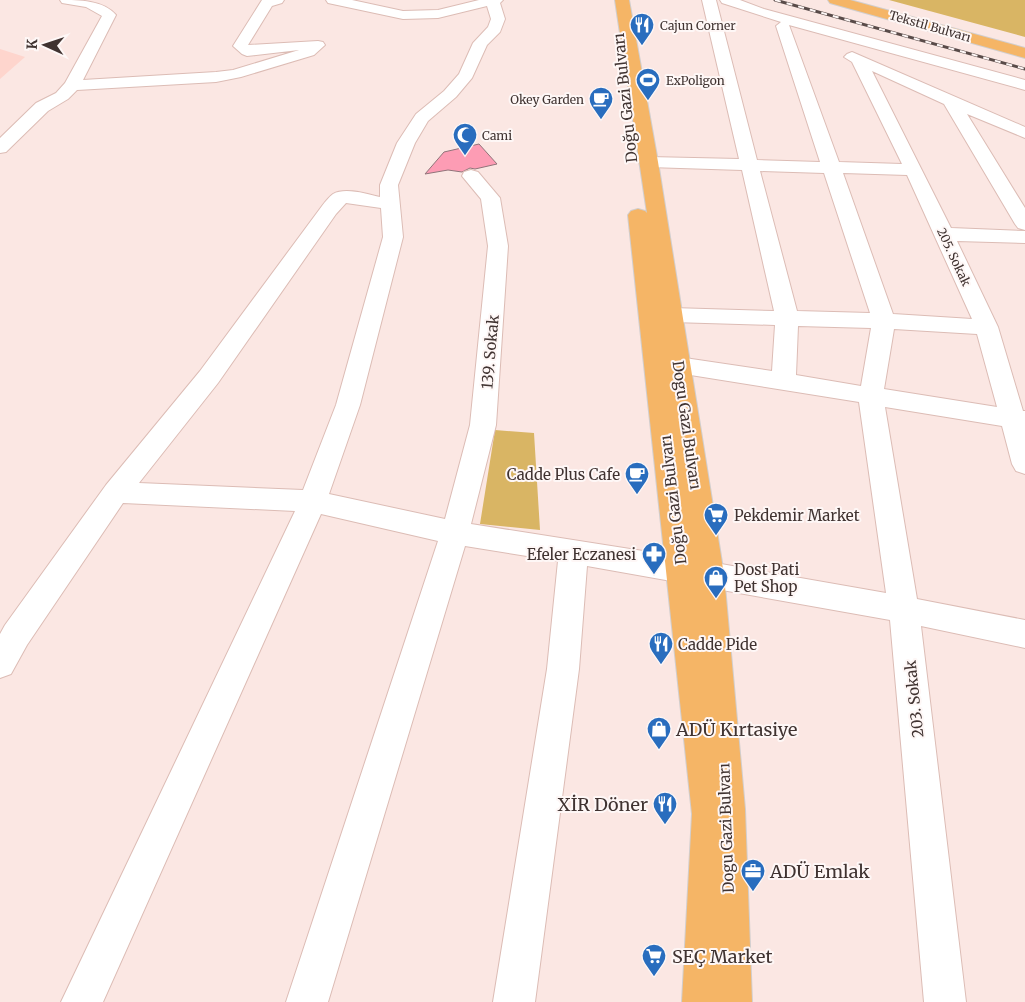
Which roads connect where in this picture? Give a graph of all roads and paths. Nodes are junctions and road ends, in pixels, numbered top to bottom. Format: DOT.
graph roads {
  1 [pos="67,0"];
  2 [pos="277,0"];
  3 [pos="333,0"];
  4 [pos="614,0"];
  5 [pos="622,0"];
  6 [pos="709,0"];
  7 [pos="727,0"];
  8 [pos="836,0"];
  9 [pos="860,0"];
  10 [pos="494,1"];
  11 [pos="781,21"];
  12 [pos="1025,45"];
  13 [pos="844,53"];
  14 [pos="1025,53"];
  15 [pos="72,85"];
  16 [pos="1025,85"];
  17 [pos="951,101"];
  18 [pos="1023,136"];
  19 [pos="0,148"];
  20 [pos="640,162"];
  21 [pos="751,166"];
  22 [pos="833,169"];
  23 [pos="914,170"];
  24 [pos="470,176"];
  25 [pos="390,204"];
  26 [pos="1025,224"];
  27 [pos="943,234"];
  28 [pos="1025,237"];
  29 [pos="787,318"];
  30 [pos="665,319"];
  31 [pos="884,321"];
  32 [pos="987,327"];
  33 [pos="678,366"];
  34 [pos="784,380"];
  35 [pos="871,396"];
  36 [pos="1018,418"];
  37 [pos="1025,464"];
  38 [pos="116,492"];
  39 [pos="313,501"];
  40 [pos="455,533"];
  41 [pos="574,551"];
  42 [pos="695,572"];
  43 [pos="904,609"];
  44 [pos="1025,634"];
  45 [pos="0,664"];
  46 [pos="82,1002"];
  47 [pos="307,1002"];
  48 [pos="514,1002"];
  49 [pos="703,1002"];
  50 [pos="731,1002"];
  51 [pos="946,1002"];
  1 -- 15 [label="street"];
  2 -- 15 [label="street"];
  3 -- 10 [label="street"];
  4 -- 20 [label="main road, Doğu Gazi Bulvarı"];
  5 -- 20 [label="main road"];
  6 -- 21 [label="street"];
  7 -- 11 [label="street"];
  8 -- 14 [label="main road, Tekstil Bulvarı"];
  9 -- 12 [label="main road, Tekstil Bulvarı"];
  10 -- 25 [label="street"];
  11 -- 13 [label="street"];
  11 -- 16 [label="street"];
  11 -- 22 [label="street"];
  13 -- 17 [label="street"];
  13 -- 23 [label="street, 205. Sokak"];
  15 -- 19 [label="street"];
  17 -- 18 [label="street"];
  17 -- 26 [label="street"];
  20 -- 21 [label="street"];
  20 -- 30 [label="main road, Doğu Gazi Bulvarı"];
  21 -- 22 [label="street"];
  21 -- 29 [label="street"];
  22 -- 23 [label="street"];
  22 -- 31 [label="street"];
  23 -- 27 [label="street, 205. Sokak"];
  24 -- 40 [label="street, 139. Sokak"];
  25 -- 38 [label="street"];
  25 -- 39 [label="street"];
  27 -- 28 [label="street"];
  27 -- 32 [label="street, 205. Sokak"];
  29 -- 30 [label="street"];
  29 -- 31 [label="street"];
  29 -- 34 [label="street"];
  30 -- 33 [label="main road, Dogu Gazi Bulvarı"];
  30 -- 42 [label="main road, Doğu Gazi Bulvarı"];
  31 -- 32 [label="street"];
  31 -- 35 [label="street, 203. Sokak"];
  32 -- 36 [label="street, 205. Sokak"];
  33 -- 34 [label="street"];
  33 -- 42 [label="main road, Dogu Gazi Bulvarı"];
  34 -- 35 [label="street"];
  35 -- 36 [label="street"];
  35 -- 43 [label="street, 203. Sokak"];
  36 -- 37 [label="street, 205. Sokak"];
  38 -- 39 [label="street"];
  38 -- 45 [label="street"];
  39 -- 40 [label="street"];
  39 -- 46 [label="street"];
  40 -- 41 [label="street"];
  40 -- 47 [label="street, 139. Sokak"];
  41 -- 42 [label="street"];
  41 -- 48 [label="street"];
  42 -- 43 [label="street"];
  42 -- 49 [label="main road, Doğu Gazi Bulvarı"];
  42 -- 50 [label="main road, Dogu Gazi Bulvarı"];
  43 -- 44 [label="street"];
  43 -- 51 [label="street, 203. Sokak"];
}
